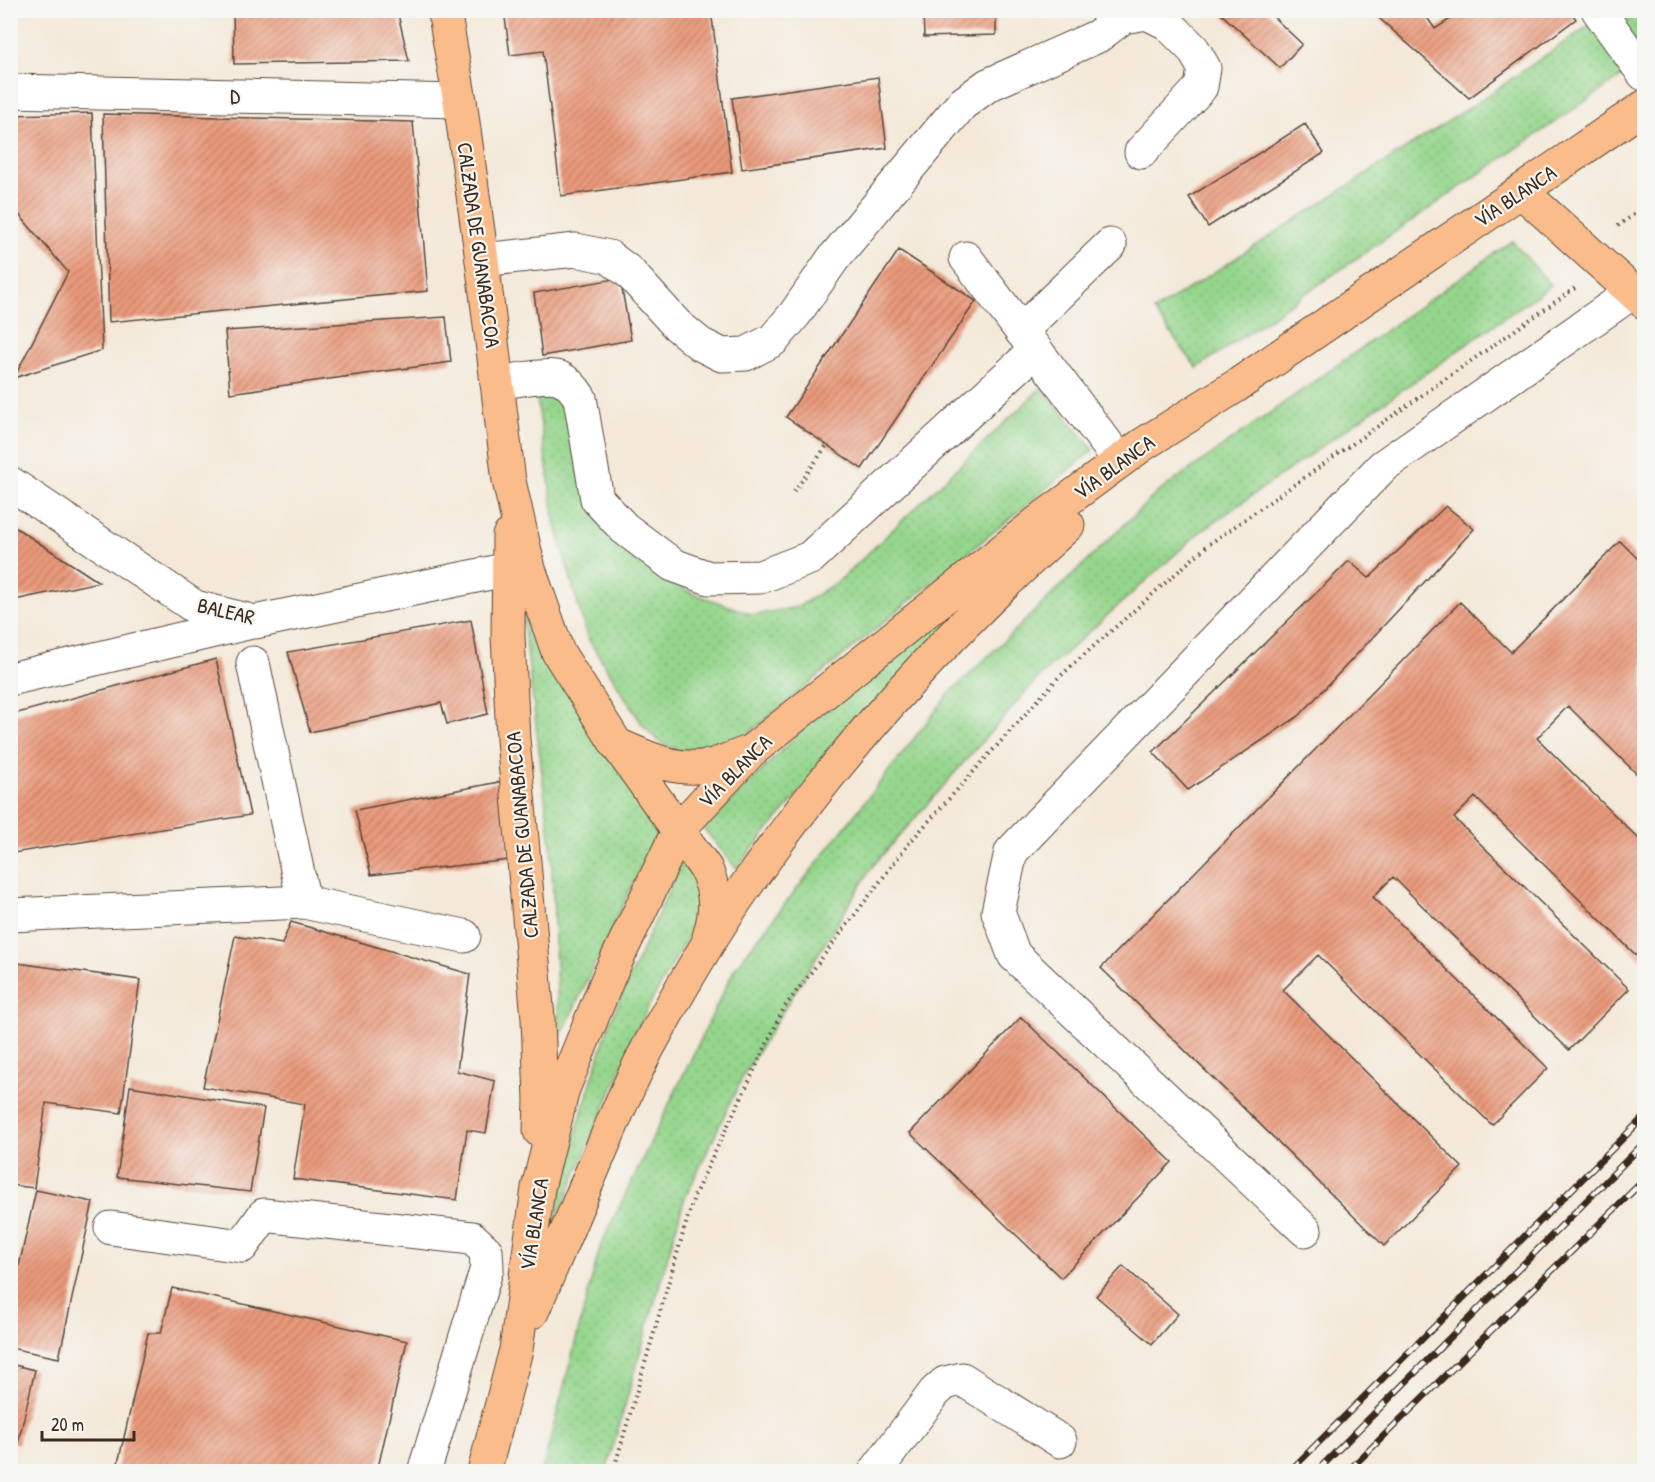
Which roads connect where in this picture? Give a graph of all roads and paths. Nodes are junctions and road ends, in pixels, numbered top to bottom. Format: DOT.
graph roads {
  1 [pos="444,10"];
  2 [pos="1598,10"];
  3 [pos="1644,74"];
  4 [pos="10,91"];
  5 [pos="460,101"];
  6 [pos="1644,107"];
  7 [pos="1141,153"];
  8 [pos="1522,192"];
  9 [pos="1644,207"];
  10 [pos="1618,226"];
  11 [pos="1110,244"];
  12 [pos="966,258"];
  13 [pos="482,260"];
  14 [pos="1639,297"];
  15 [pos="1028,340"];
  16 [pos="497,383"];
  17 [pos="1236,386"];
  18 [pos="826,445"];
  19 [pos="1120,461"];
  20 [pos="509,481"];
  21 [pos="10,483"];
  22 [pos="794,492"];
  23 [pos="509,569"];
  24 [pos="255,622"];
  25 [pos="253,663"];
  26 [pos="10,679"];
  27 [pos="617,744"];
  28 [pos="751,751"];
  29 [pos="678,829"];
  30 [pos="304,902"];
  31 [pos="10,915"];
  32 [pos="464,936"];
  33 [pos="692,970"];
  34 [pos="538,1188"];
  35 [pos="111,1228"];
  36 [pos="1305,1230"];
  37 [pos="516,1350"];
  38 [pos="1060,1441"];
  39 [pos="489,1470"];
  40 [pos="424,1472"];
  41 [pos="875,1472"];
  1 -- 5 [label="main road, CALZADA DE GUANABACOA"];
  2 -- 3 [label="street"];
  4 -- 5 [label="street, D"];
  5 -- 13 [label="main road, CALZADA DE GUANABACOA"];
  6 -- 8 [label="main road, VÍA BLANCA"];
  7 -- 13 [label="street"];
  8 -- 14 [label="main road"];
  8 -- 17 [label="main road, VÍA BLANCA"];
  9 -- 10 [label="path"];
  11 -- 15 [label="street"];
  12 -- 15 [label="street"];
  13 -- 16 [label="main road, CALZADA DE GUANABACOA"];
  14 -- 36 [label="street"];
  15 -- 16 [label="street"];
  15 -- 19 [label="street"];
  16 -- 20 [label="main road, CALZADA DE GUANABACOA"];
  17 -- 19 [label="main road, VÍA BLANCA"];
  17 -- 33 [label="main road, VÍA BLANCA"];
  18 -- 22 [label="path"];
  19 -- 28 [label="main road, VÍA BLANCA"];
  20 -- 23 [label="main road, CALZADA DE GUANABACOA"];
  20 -- 27 [label="main road, CALZADA DE GUANABACOA"];
  21 -- 24 [label="street, BALEAR"];
  23 -- 24 [label="street, BALEAR"];
  23 -- 34 [label="main road, CALZADA DE GUANABACOA"];
  24 -- 26 [label="street"];
  25 -- 30 [label="street"];
  27 -- 28 [label="main road"];
  27 -- 29 [label="main road, CALZADA DE GUANABACOA"];
  28 -- 29 [label="main road, VÍA BLANCA"];
  29 -- 33 [label="main road, CALZADA DE GUANABACOA"];
  29 -- 34 [label="main road, VÍA BLANCA"];
  30 -- 31 [label="street"];
  30 -- 32 [label="street"];
  33 -- 37 [label="main road, VÍA BLANCA"];
  34 -- 37 [label="main road, VÍA BLANCA"];
  35 -- 40 [label="street"];
  37 -- 39 [label="main road, VÍA BLANCA"];
  38 -- 41 [label="street"];
}
